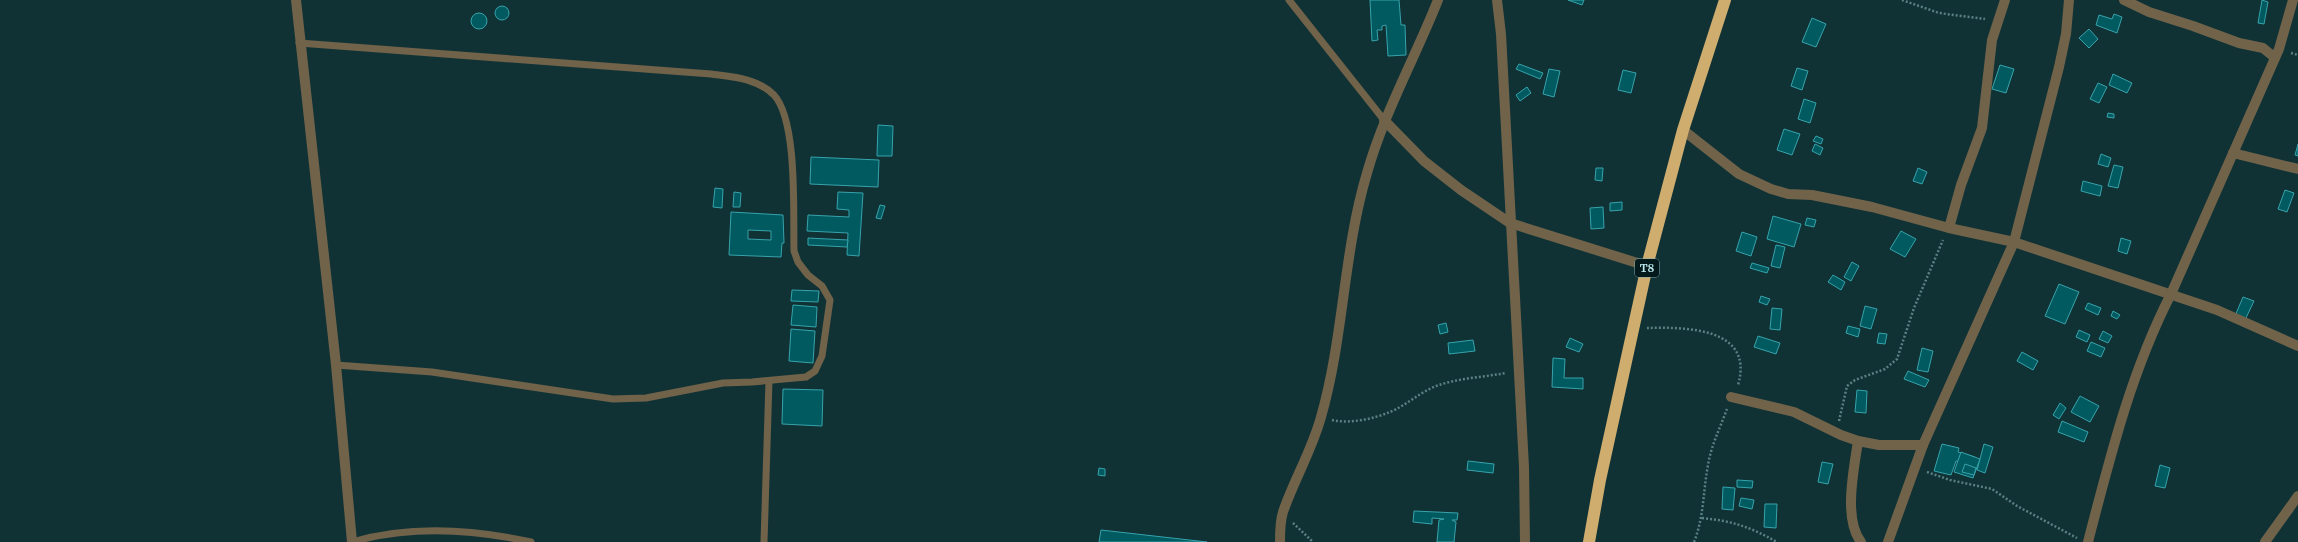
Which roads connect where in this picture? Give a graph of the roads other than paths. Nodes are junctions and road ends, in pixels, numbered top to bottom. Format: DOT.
graph roads {
  1 [pos="296,0"];
  2 [pos="1289,0"];
  3 [pos="1438,0"];
  4 [pos="1497,0"];
  5 [pos="1725,0"];
  6 [pos="2005,0"];
  7 [pos="2069,0"];
  8 [pos="2124,0"];
  9 [pos="2293,0"];
  10 [pos="299,43"];
  11 [pos="2274,57"];
  12 [pos="1384,120"];
  13 [pos="1682,130"];
  14 [pos="2233,153"];
  15 [pos="2298,169"];
  16 [pos="1510,223"];
  17 [pos="1949,228"];
  18 [pos="2014,242"];
  19 [pos="1647,266"];
  20 [pos="2171,294"];
  21 [pos="2298,346"];
  22 [pos="336,365"];
  23 [pos="769,381"];
  24 [pos="1732,397"];
  25 [pos="1858,441"];
  26 [pos="1923,445"];
  27 [pos="2298,496"];
  28 [pos="352,542"];
  29 [pos="531,542"];
  30 [pos="764,542"];
  31 [pos="1280,542"];
  32 [pos="1525,542"];
  33 [pos="1589,542"];
  34 [pos="1861,542"];
  35 [pos="1888,542"];
  36 [pos="2088,542"];
  37 [pos="2265,542"];
  1 -- 10 [label="street"];
  2 -- 12 [label="lane"];
  3 -- 12 [label="street"];
  4 -- 16 [label="street"];
  5 -- 13 [label="highway, T8"];
  6 -- 17 [label="street"];
  7 -- 18 [label="street"];
  8 -- 11 [label="street"];
  9 -- 11 [label="street"];
  10 -- 22 [label="street"];
  10 -- 23 [label="lane"];
  11 -- 14 [label="street"];
  12 -- 16 [label="street"];
  12 -- 31 [label="street"];
  13 -- 17 [label="street"];
  13 -- 19 [label="highway, T8"];
  14 -- 15 [label="street"];
  14 -- 20 [label="street"];
  16 -- 19 [label="street"];
  16 -- 32 [label="street"];
  17 -- 18 [label="street"];
  18 -- 20 [label="street"];
  18 -- 26 [label="street"];
  19 -- 33 [label="highway, T8"];
  20 -- 21 [label="street"];
  20 -- 36 [label="street"];
  22 -- 23 [label="lane"];
  22 -- 28 [label="street"];
  23 -- 30 [label="lane"];
  24 -- 25 [label="street"];
  25 -- 26 [label="street"];
  25 -- 34 [label="street"];
  26 -- 35 [label="street"];
  27 -- 37 [label="street"];
  28 -- 29 [label="lane"];
}
